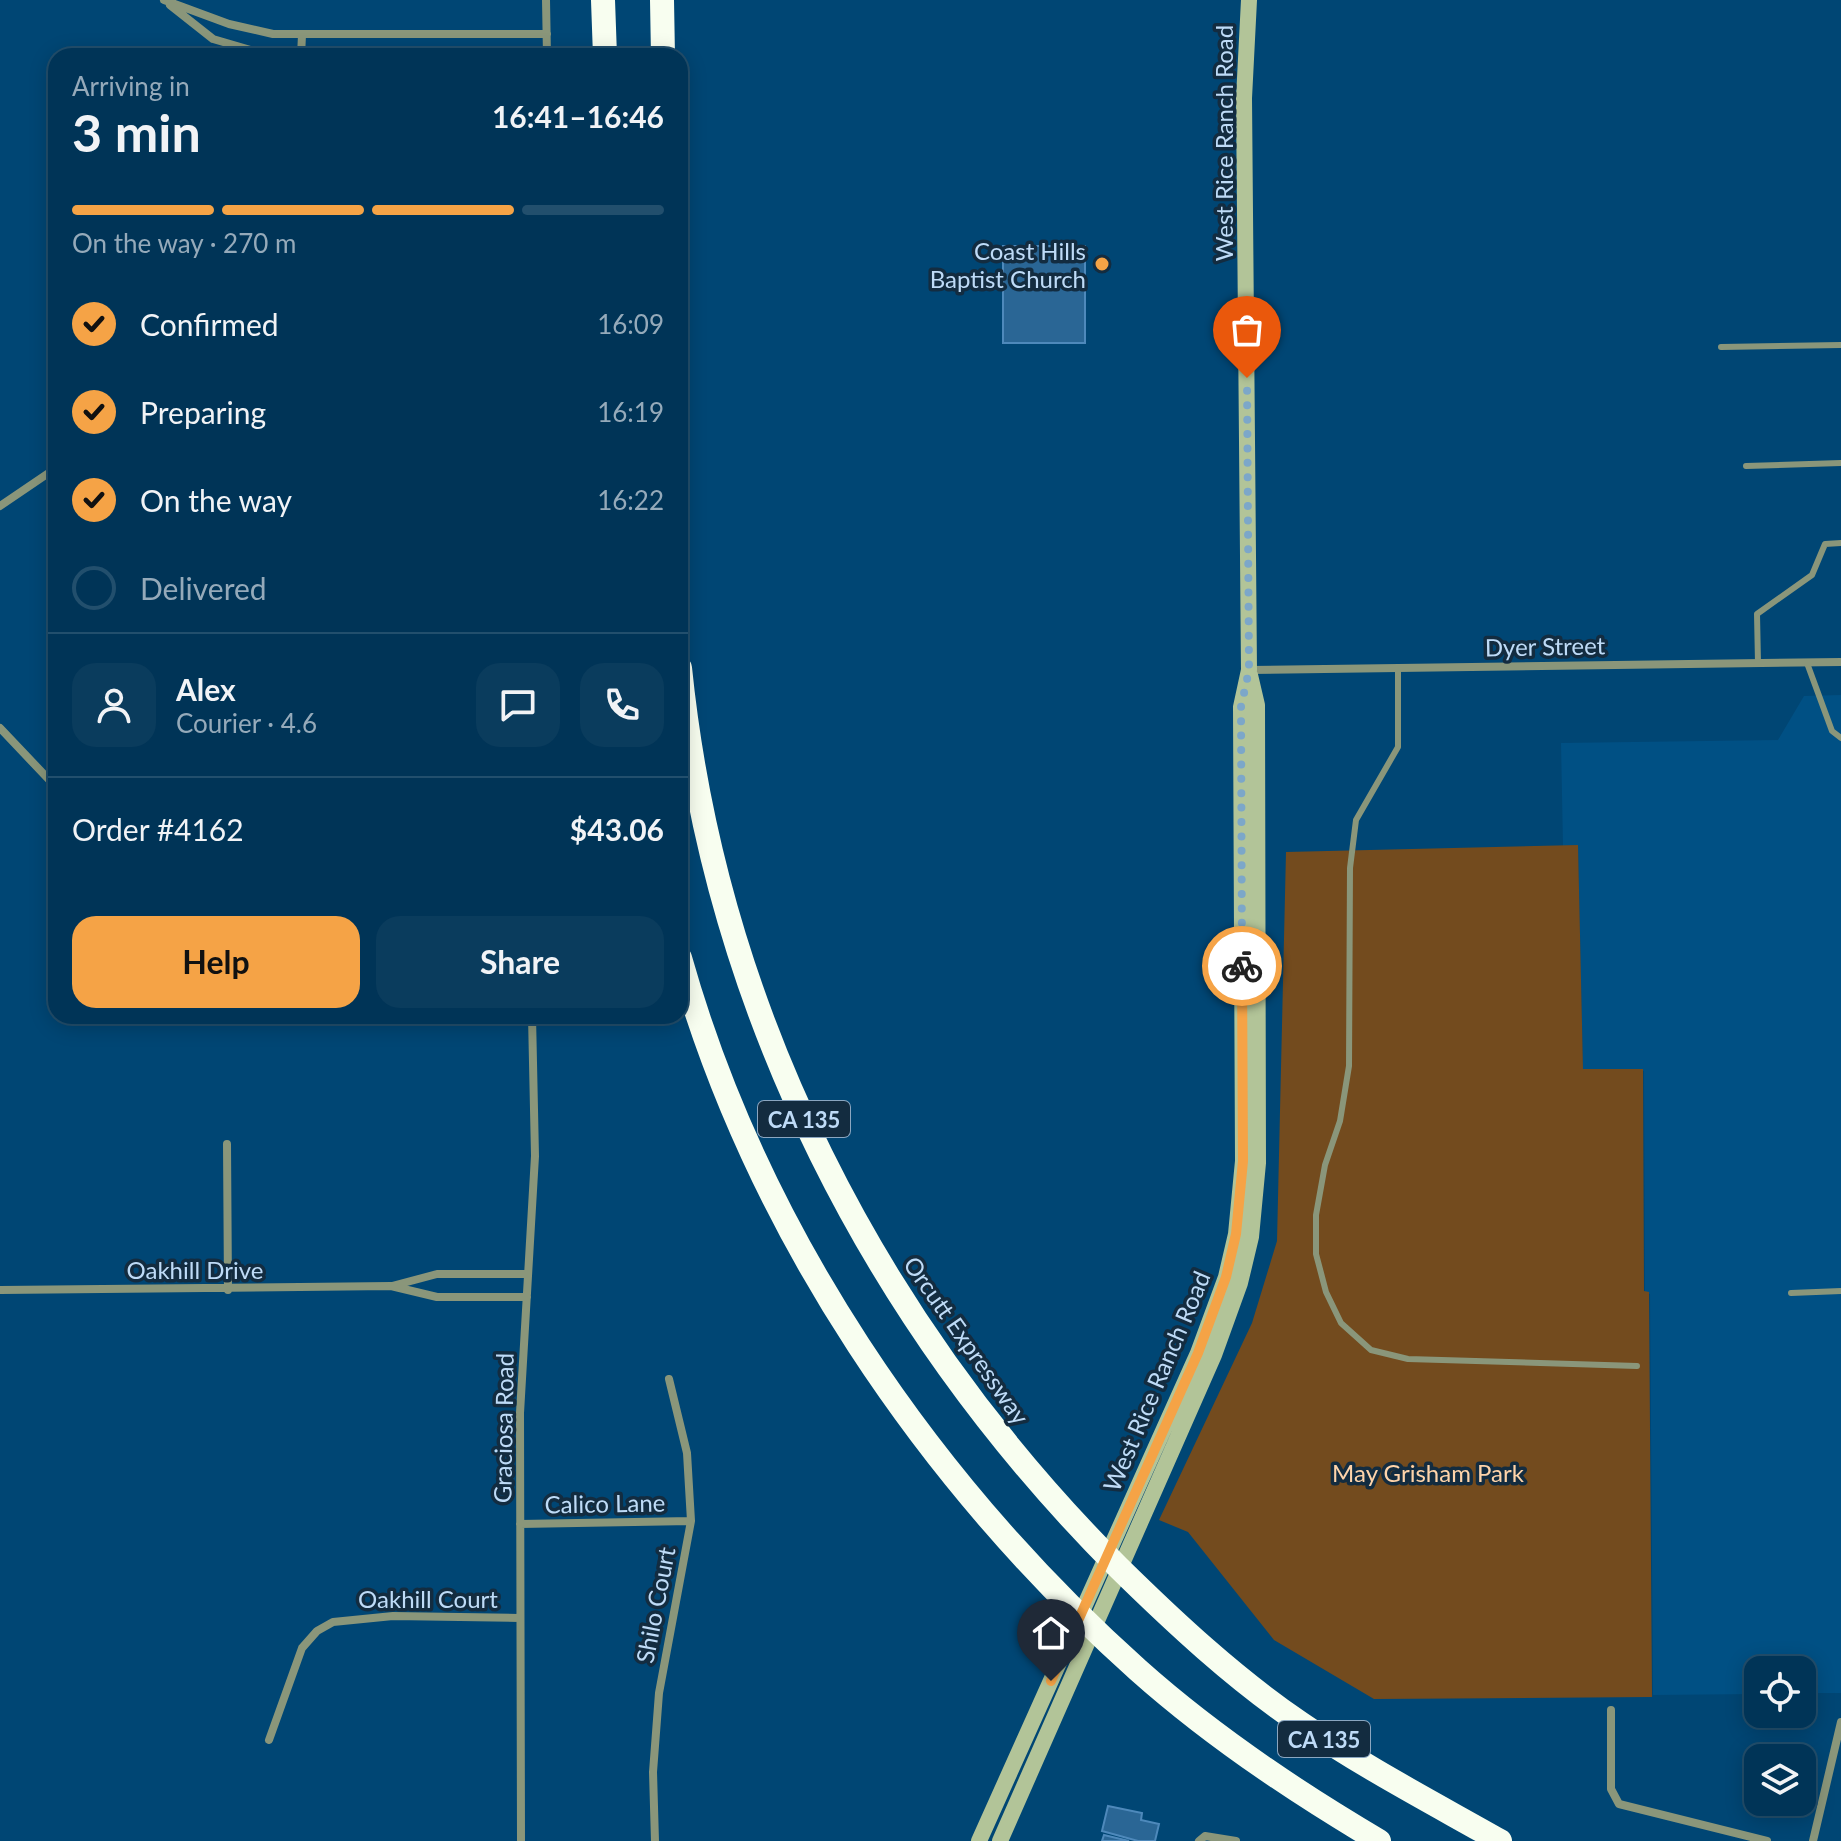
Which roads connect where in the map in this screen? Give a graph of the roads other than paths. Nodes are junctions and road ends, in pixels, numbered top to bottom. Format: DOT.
graph roads {
  1 [pos="164,0"];
  2 [pos="546,0"];
  3 [pos="603,0"];
  4 [pos="662,0"];
  5 [pos="1249,0"];
  6 [pos="547,34"];
  7 [pos="302,35"];
  8 [pos="244,48"];
  9 [pos="301,48"];
  10 [pos="547,48"];
  11 [pos="605,48"];
  12 [pos="663,48"];
  13 [pos="1841,345"];
  14 [pos="1721,347"];
  15 [pos="1841,463"];
  16 [pos="1746,466"];
  17 [pos="48,473"];
  18 [pos="0,506"];
  19 [pos="1841,543"];
  20 [pos="1841,662"];
  21 [pos="1758,663"];
  22 [pos="1807,663"];
  23 [pos="1398,668"];
  24 [pos="1249,670"];
  25 [pos="688,718"];
  26 [pos="0,728"];
  27 [pos="1841,738"];
  28 [pos="48,779"];
  29 [pos="688,981"];
  30 [pos="532,1024"];
  31 [pos="227,1144"];
  32 [pos="528,1274"];
  33 [pos="391,1286"];
  34 [pos="0,1290"];
  35 [pos="228,1290"];
  36 [pos="1841,1291"];
  37 [pos="1791,1293"];
  38 [pos="527,1297"];
  39 [pos="1637,1366"];
  40 [pos="669,1379"];
  41 [pos="691,1521"];
  42 [pos="520,1524"];
  43 [pos="519,1618"];
  44 [pos="1611,1710"];
  45 [pos="1841,1722"];
  46 [pos="269,1740"];
  47 [pos="521,1841"];
  48 [pos="655,1841"];
  49 [pos="979,1841"];
  50 [pos="1000,1841"];
  51 [pos="1199,1841"];
  52 [pos="1236,1841"];
  53 [pos="1379,1841"];
  54 [pos="1500,1841"];
  55 [pos="1767,1841"];
  56 [pos="1813,1841"];
  1 -- 7 [label="street"];
  1 -- 8 [label="street"];
  2 -- 6 [label="street"];
  3 -- 11 [label="highway"];
  4 -- 12 [label="highway"];
  5 -- 24 [label="main road, West Rice Ranch Road"];
  6 -- 7 [label="street"];
  6 -- 10 [label="street"];
  7 -- 9 [label="street"];
  13 -- 14 [label="lane"];
  15 -- 16 [label="lane"];
  17 -- 18 [label="street"];
  19 -- 21 [label="lane"];
  20 -- 22 [label="street, Dyer Street"];
  21 -- 22 [label="street, Dyer Street"];
  21 -- 23 [label="street, Dyer Street"];
  22 -- 27 [label="lane"];
  23 -- 24 [label="street, Dyer Street"];
  23 -- 39 [label="lane"];
  24 -- 49 [label="main road, West Rice Ranch Road"];
  24 -- 50 [label="main road, West Rice Ranch Road"];
  25 -- 54 [label="highway, Orcutt Expressway / CA 135"];
  26 -- 28 [label="street"];
  29 -- 53 [label="highway, CA 135"];
  30 -- 32 [label="street, Graciosa Road"];
  31 -- 35 [label="street"];
  32 -- 33 [label="street, Oakhill Drive"];
  32 -- 38 [label="street, Graciosa Road"];
  33 -- 35 [label="street, Oakhill Drive"];
  33 -- 38 [label="street, Oakhill Drive"];
  34 -- 35 [label="street, Oakhill Drive"];
  36 -- 37 [label="lane"];
  38 -- 42 [label="street, Graciosa Road"];
  40 -- 41 [label="street, Shilo Court"];
  41 -- 42 [label="street, Calico Lane"];
  41 -- 48 [label="street, Shilo Court"];
  42 -- 43 [label="street, Graciosa Road"];
  43 -- 46 [label="street, Oakhill Court"];
  43 -- 47 [label="street, Graciosa Road"];
  44 -- 55 [label="street"];
  45 -- 56 [label="street"];
  51 -- 52 [label="street"];
}
